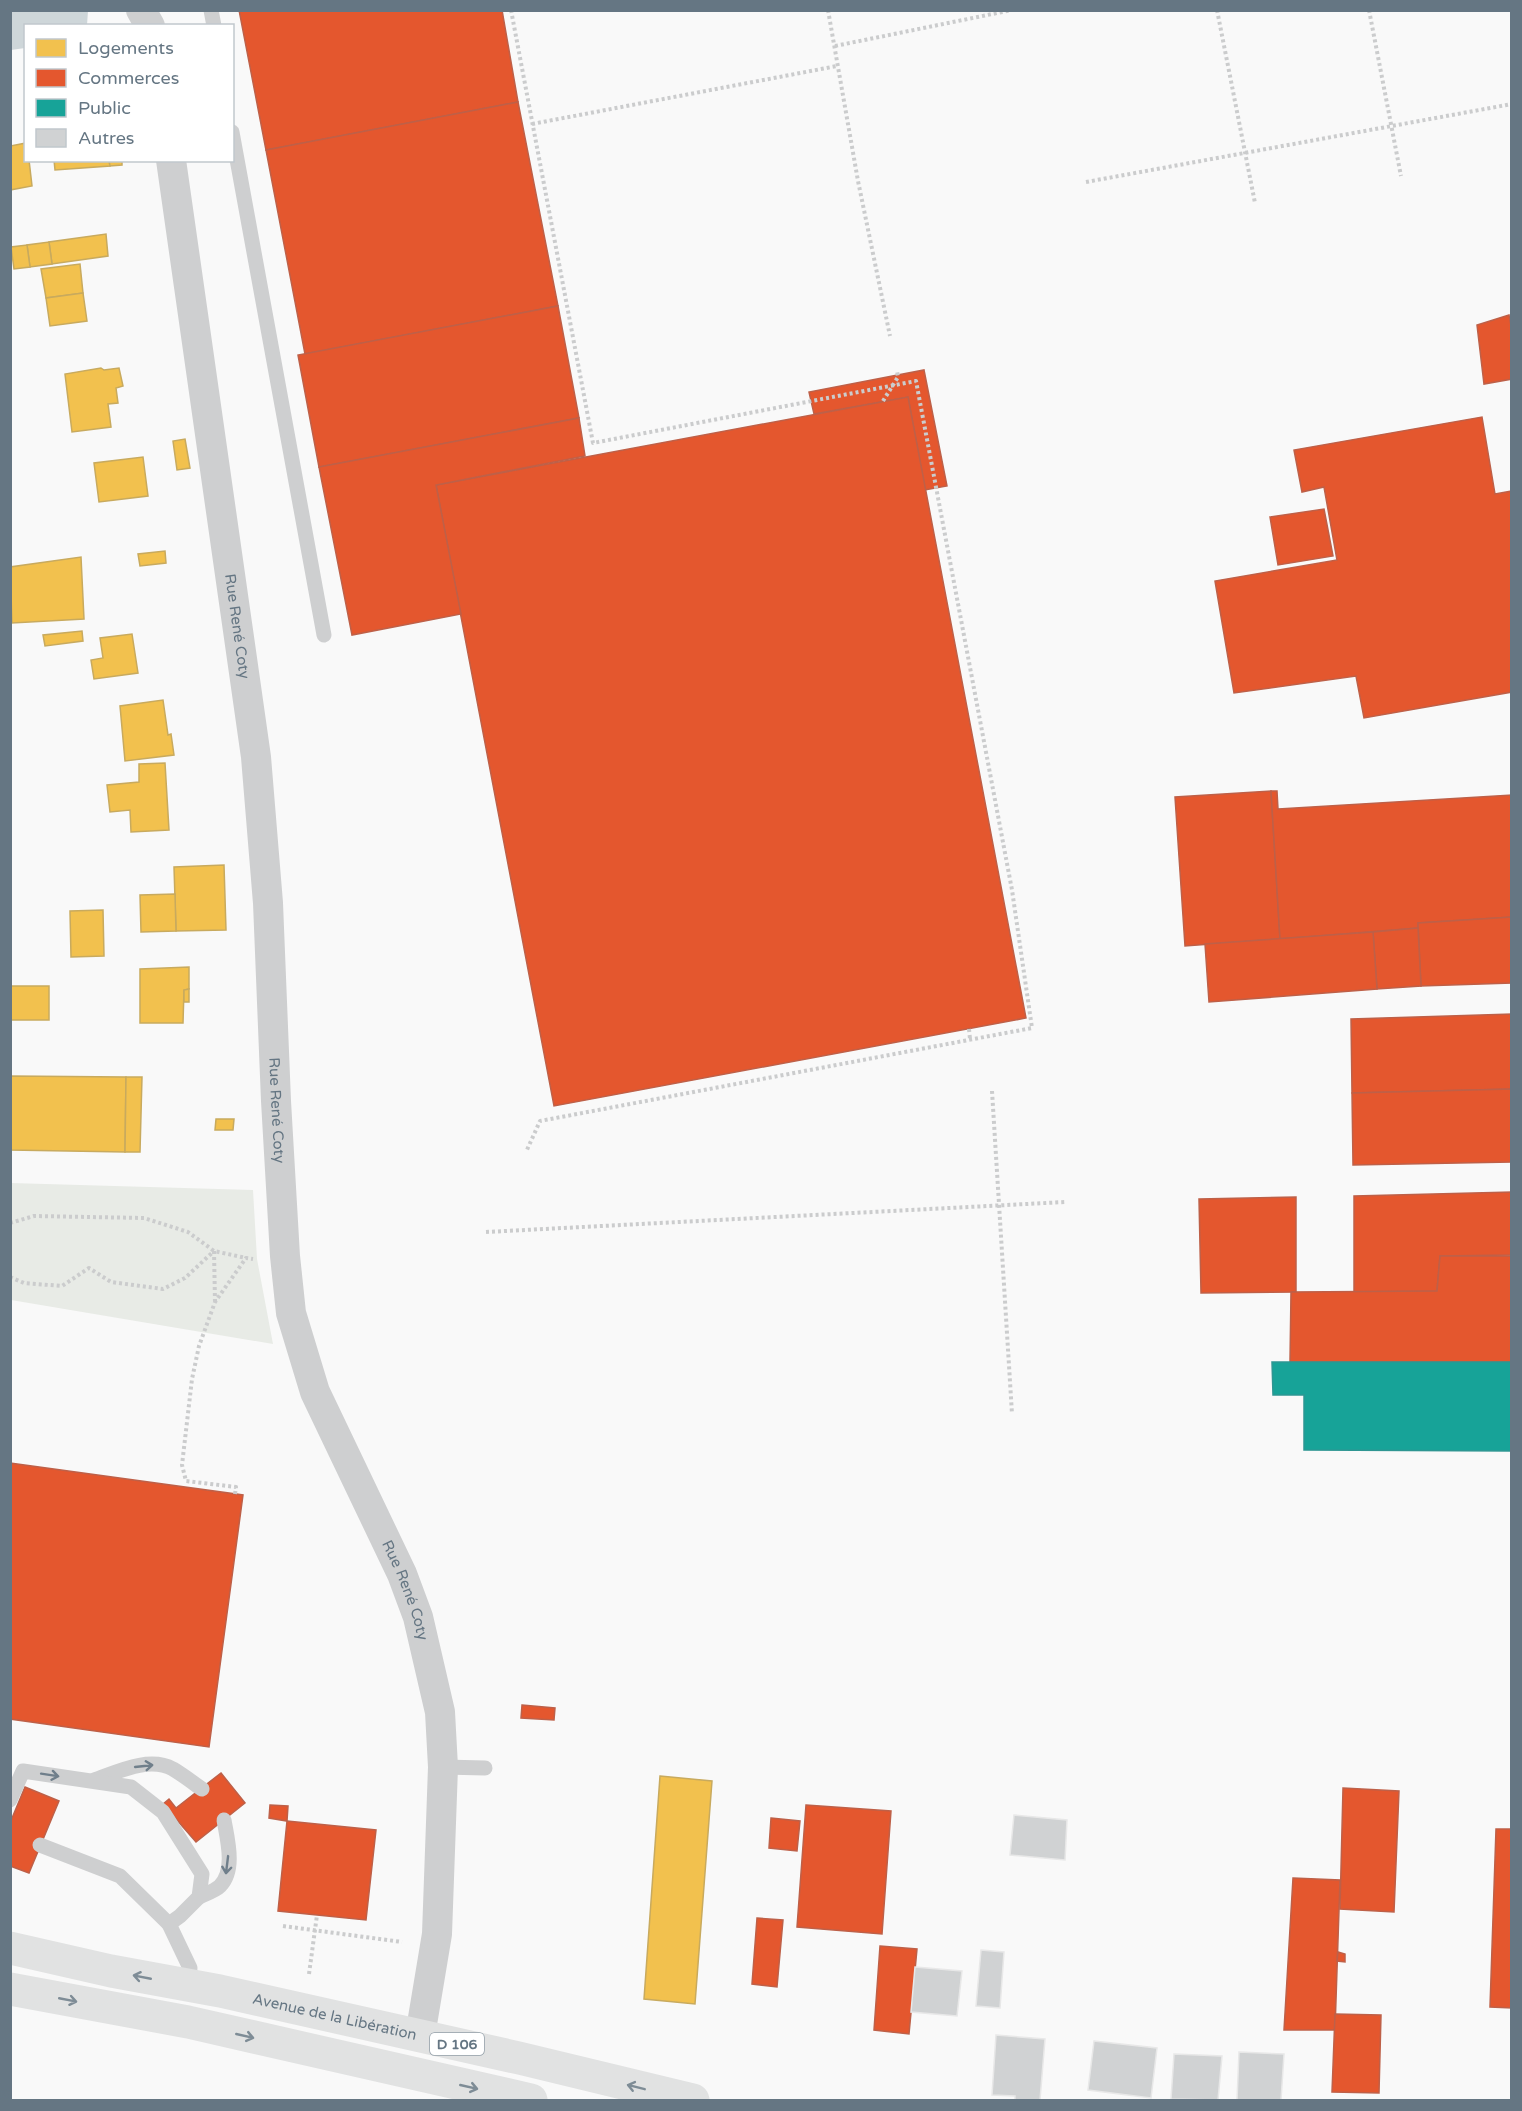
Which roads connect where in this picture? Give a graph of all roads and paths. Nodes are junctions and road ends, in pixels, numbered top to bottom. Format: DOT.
graph roads {
  1 [pos="141,10"];
  2 [pos="511,10"];
  3 [pos="828,10"];
  4 [pos="1012,10"];
  5 [pos="1217,10"];
  6 [pos="1369,10"];
  7 [pos="149,24"];
  8 [pos="835,46"];
  9 [pos="837,66"];
  10 [pos="1512,104"];
  11 [pos="532,124"];
  12 [pos="1391,126"];
  13 [pos="234,143"];
  14 [pos="1245,152"];
  15 [pos="171,162"];
  16 [pos="1401,176"];
  17 [pos="1086,182"];
  18 [pos="1255,203"];
  19 [pos="890,336"];
  20 [pos="897,371"];
  21 [pos="893,386"];
  22 [pos="883,401"];
  23 [pos="324,634"];
  24 [pos="969,1029"];
  25 [pos="970,1039"];
  26 [pos="992,1091"];
  27 [pos="526,1152"];
  28 [pos="1065,1202"];
  29 [pos="999,1206"];
  30 [pos="10,1223"];
  31 [pos="486,1232"];
  32 [pos="214,1251"];
  33 [pos="246,1258"];
  34 [pos="256,1259"];
  35 [pos="10,1277"];
  36 [pos="215,1302"];
  37 [pos="1012,1414"];
  38 [pos="235,1494"];
  39 [pos="443,1767"];
  40 [pos="485,1768"];
  41 [pos="88,1781"];
  42 [pos="201,1789"];
  43 [pos="10,1800"];
  44 [pos="224,1820"];
  45 [pos="40,1845"];
  46 [pos="199,1897"];
  47 [pos="316,1915"];
  48 [pos="168,1924"];
  49 [pos="283,1926"];
  50 [pos="315,1931"];
  51 [pos="412,1944"];
  52 [pos="10,1948"];
  53 [pos="308,1978"];
  54 [pos="188,1986"];
  55 [pos="10,1989"];
  56 [pos="420,2036"];
  57 [pos="412,2074"];
  58 [pos="531,2100"];
  59 [pos="693,2100"];
  1 -- 7 [label="street"];
  2 -- 11 [label="path"];
  3 -- 8 [label="path"];
  4 -- 8 [label="path"];
  5 -- 14 [label="path"];
  6 -- 12 [label="path"];
  8 -- 9 [label="path"];
  9 -- 11 [label="path"];
  9 -- 19 [label="path"];
  10 -- 12 [label="path"];
  11 -- 21 [label="path"];
  12 -- 14 [label="path"];
  12 -- 16 [label="path"];
  13 -- 23 [label="lane"];
  14 -- 17 [label="path"];
  14 -- 18 [label="path"];
  15 -- 39 [label="street, Rue René Coty"];
  20 -- 21 [label="path"];
  21 -- 22 [label="path"];
  21 -- 25 [label="path"];
  24 -- 25 [label="path"];
  25 -- 27 [label="path"];
  26 -- 29 [label="path"];
  28 -- 29 [label="path"];
  29 -- 31 [label="path"];
  29 -- 37 [label="path"];
  30 -- 32 [label="path"];
  32 -- 33 [label="path"];
  32 -- 35 [label="path"];
  32 -- 36 [label="path"];
  33 -- 34 [label="path"];
  33 -- 36 [label="path"];
  36 -- 38 [label="path"];
  39 -- 40 [label="lane"];
  39 -- 56 [label="street, Rue René Coty"];
  41 -- 42 [label="lane, one-way"];
  43 -- 41 [label="lane, one-way"];
  41 -- 46 [label="lane"];
  44 -- 46 [label="lane, one-way"];
  45 -- 48 [label="lane"];
  46 -- 48 [label="lane"];
  47 -- 50 [label="path"];
  48 -- 54 [label="lane"];
  49 -- 50 [label="path"];
  50 -- 51 [label="path"];
  50 -- 53 [label="path"];
  54 -- 52 [label="main road, Avenue de la Libération / D 106, one-way"];
  54 -- 56 [label="main road, Avenue de la Libération / D 106"];
  55 -- 57 [label="main road, D 106, one-way"];
  56 -- 57 [label="lane"];
  59 -- 56 [label="main road, Avenue de la Libération / D 106, one-way"];
  57 -- 58 [label="main road, D 106, one-way"];
}
